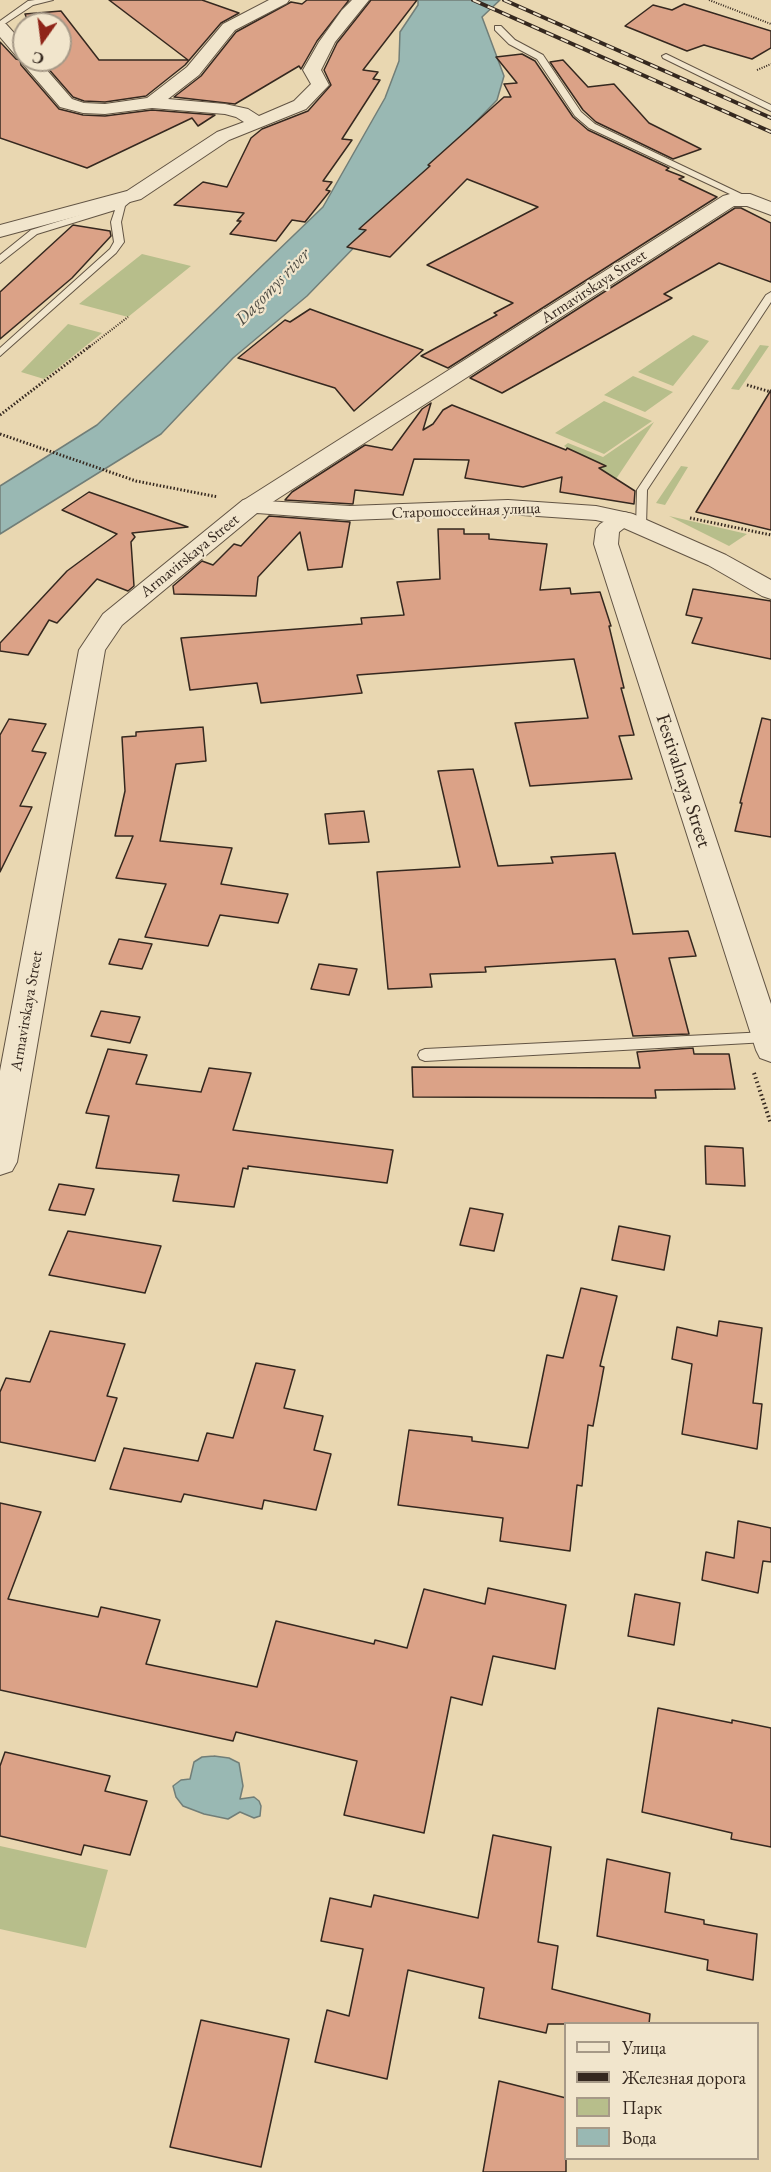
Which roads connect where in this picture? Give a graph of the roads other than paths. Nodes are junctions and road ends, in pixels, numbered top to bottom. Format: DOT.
graph roads {
  1 [pos="49,0"];
  2 [pos="281,0"];
  3 [pos="361,0"];
  4 [pos="0,26"];
  5 [pos="498,28"];
  6 [pos="12,40"];
  7 [pos="666,56"];
  8 [pos="39,72"];
  9 [pos="152,103"];
  10 [pos="771,108"];
  11 [pos="257,123"];
  12 [pos="745,199"];
  13 [pos="127,200"];
  14 [pos="771,209"];
  15 [pos="0,231"];
  16 [pos="0,260"];
  17 [pos="771,295"];
  18 [pos="0,353"];
  19 [pos="241,502"];
  20 [pos="632,523"];
  21 [pos="771,591"];
  22 [pos="769,1043"];
  23 [pos="425,1055"];
  24 [pos="0,1162"];
  1 -- 4 [label="lane"];
  2 -- 9 [label="street"];
  3 -- 11 [label="street"];
  4 -- 6 [label="street"];
  5 -- 12 [label="lane"];
  7 -- 10 [label="lane"];
  8 -- 9 [label="street"];
  9 -- 11 [label="street"];
  11 -- 13 [label="street"];
  12 -- 14 [label="street"];
  12 -- 19 [label="street, Armavirskaya Street"];
  13 -- 15 [label="street"];
  13 -- 16 [label="lane"];
  13 -- 18 [label="lane"];
  17 -- 20 [label="lane"];
  19 -- 20 [label="street, Старошоссейная улица"];
  19 -- 24 [label="street, Armavirskaya Street"];
  20 -- 21 [label="street, Старошоссейная улица"];
  20 -- 22 [label="street, Festivalnaya Street"];
  22 -- 23 [label="lane"];
}
